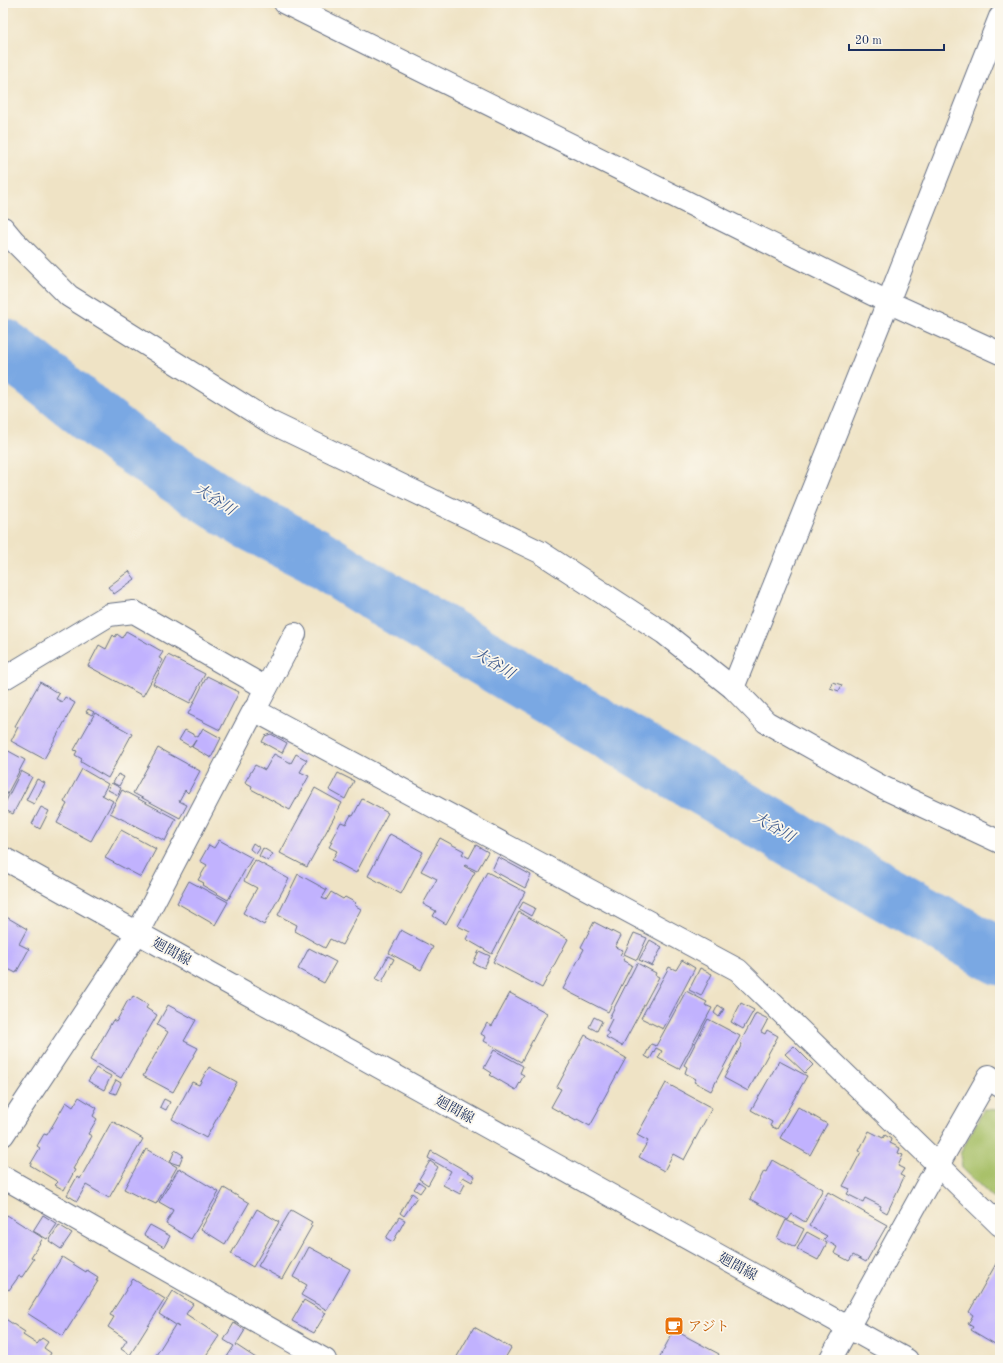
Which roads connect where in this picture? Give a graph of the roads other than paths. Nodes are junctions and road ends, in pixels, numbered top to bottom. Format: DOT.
graph roads {
  1 [pos="285,3"];
  2 [pos="1000,17"];
  3 [pos="3,228"];
  4 [pos="888,302"];
  5 [pos="1000,353"];
  6 [pos="295,634"];
  7 [pos="3,679"];
  8 [pos="266,688"];
  9 [pos="733,688"];
  10 [pos="254,710"];
  11 [pos="1000,842"];
  12 [pos="3,858"];
  13 [pos="138,932"];
  14 [pos="1000,1086"];
  15 [pos="3,1135"];
  16 [pos="938,1164"];
  17 [pos="3,1177"];
  18 [pos="1000,1225"];
  19 [pos="847,1327"];
  20 [pos="325,1360"];
  21 [pos="830,1360"];
  22 [pos="907,1360"];
  1 -- 4 [label="street"];
  2 -- 4 [label="street"];
  3 -- 9 [label="street"];
  4 -- 5 [label="street"];
  4 -- 9 [label="street"];
  6 -- 8 [label="street"];
  7 -- 8 [label="street"];
  8 -- 10 [label="street"];
  9 -- 11 [label="street"];
  10 -- 13 [label="street"];
  10 -- 16 [label="street"];
  12 -- 13 [label="street, 廻間線"];
  13 -- 15 [label="street"];
  13 -- 19 [label="street, 廻間線"];
  14 -- 16 [label="street"];
  16 -- 18 [label="street"];
  16 -- 19 [label="street"];
  17 -- 20 [label="street"];
  19 -- 21 [label="street"];
  19 -- 22 [label="street, 廻間線"];
}
